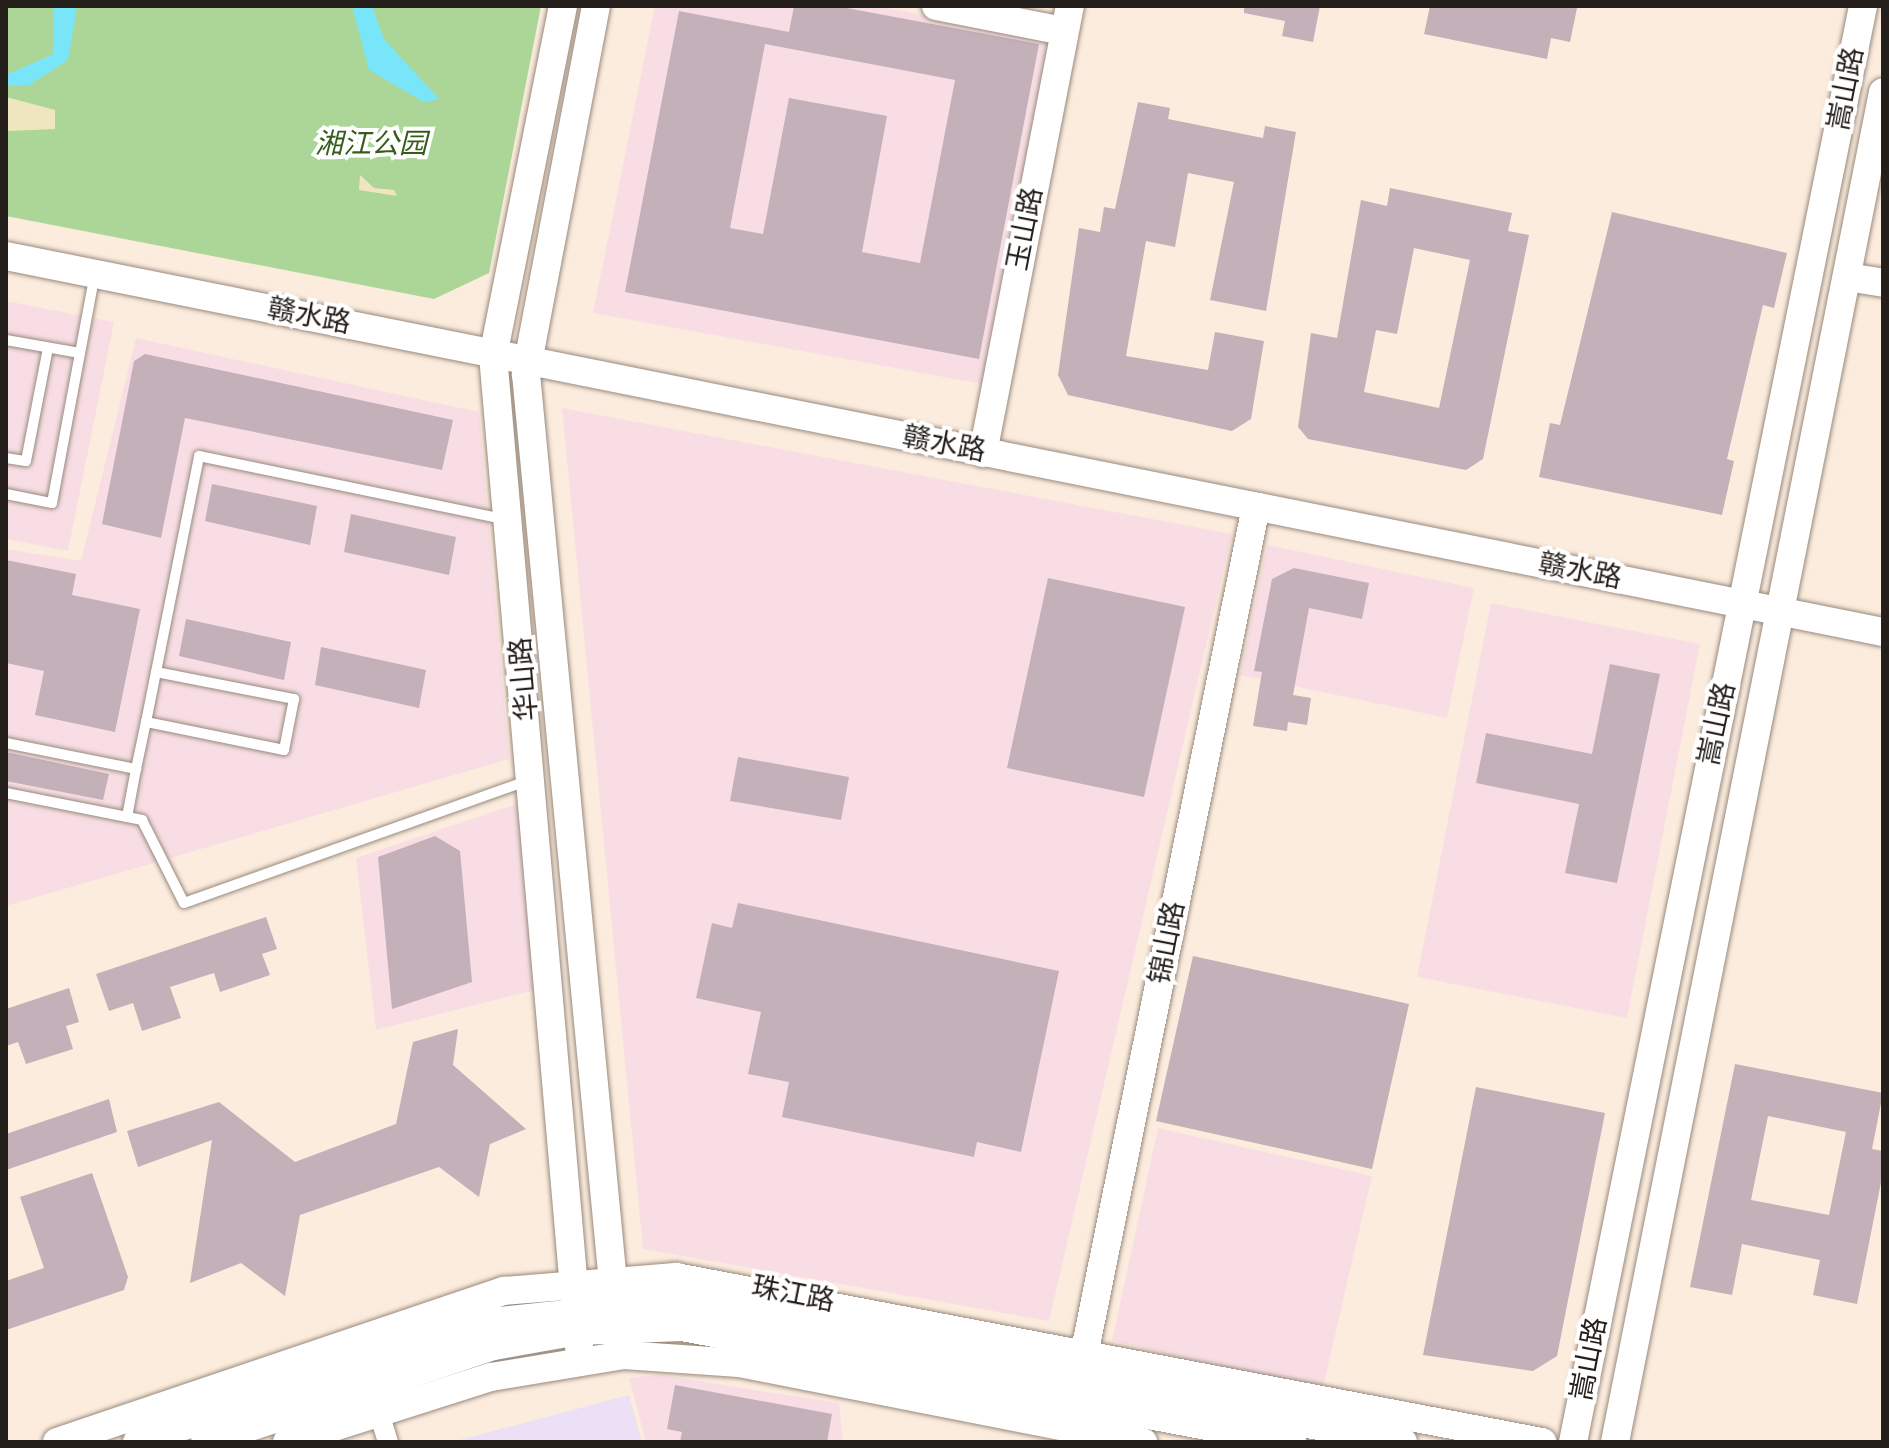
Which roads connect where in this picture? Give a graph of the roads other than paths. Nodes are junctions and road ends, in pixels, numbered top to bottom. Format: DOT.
graph roads {
  1 [pos="563,6"];
  2 [pos="596,6"];
  3 [pos="936,6"];
  4 [pos="1863,6"];
  5 [pos="1067,19"];
  6 [pos="1883,92"];
  7 [pos="6,256"];
  8 [pos="6,272"];
  9 [pos="1847,277"];
  10 [pos="1883,283"];
  11 [pos="92,289"];
  12 [pos="6,340"];
  13 [pos="48,348"];
  14 [pos="80,353"];
  15 [pos="494,361"];
  16 [pos="526,367"];
  17 [pos="983,453"];
  18 [pos="6,458"];
  19 [pos="6,494"];
  20 [pos="1255,513"];
  21 [pos="509,520"];
  22 [pos="1742,611"];
  23 [pos="1777,618"];
  24 [pos="1883,632"];
  25 [pos="1883,646"];
  26 [pos="156,672"];
  27 [pos="146,722"];
  28 [pos="6,743"];
  29 [pos="136,769"];
  30 [pos="533,779"];
  31 [pos="6,793"];
  32 [pos="127,817"];
  33 [pos="572,1280"];
  34 [pos="615,1316"];
  35 [pos="578,1332"];
  36 [pos="1082,1365"];
  37 [pos="367,1375"];
  38 [pos="1144,1413"];
  39 [pos="1280,1441"];
  40 [pos="57,1442"];
  41 [pos="137,1442"];
  42 [pos="205,1442"];
  43 [pos="287,1442"];
  44 [pos="388,1442"];
  45 [pos="1142,1442"];
  46 [pos="1403,1442"];
  47 [pos="1542,1442"];
  48 [pos="1573,1442"];
  49 [pos="1615,1442"];
  1 -- 15 [label="main road, 华山路"];
  2 -- 16 [label="main road, 华山路"];
  3 -- 5 [label="main road"];
  4 -- 22 [label="main road, 嵩山路"];
  5 -- 17 [label="main road, 玉山路"];
  6 -- 9 [label="main road, 嵩山路"];
  7 -- 15 [label="main road, 赣水路"];
  8 -- 11 [label="main road, 赣水路"];
  9 -- 10 [label="main road"];
  9 -- 23 [label="main road, 嵩山路"];
  11 -- 14 [label="lane"];
  11 -- 15 [label="main road, 赣水路"];
  12 -- 13 [label="lane"];
  13 -- 14 [label="lane"];
  13 -- 18 [label="lane"];
  14 -- 19 [label="lane"];
  15 -- 16 [label="main road, 赣水路"];
  15 -- 21 [label="main road, 华山路"];
  16 -- 17 [label="main road, 赣水路"];
  16 -- 20 [label="main road, 赣水路"];
  16 -- 34 [label="main road, 华山路"];
  17 -- 20 [label="main road, 赣水路"];
  20 -- 22 [label="main road, 赣水路"];
  20 -- 36 [label="main road, 锦山路"];
  21 -- 26 [label="lane"];
  21 -- 30 [label="main road, 华山路"];
  22 -- 23 [label="main road, 赣水路"];
  22 -- 48 [label="main road, 嵩山路"];
  23 -- 24 [label="main road, 赣水路"];
  23 -- 25 [label="main road, 赣水路"];
  23 -- 49 [label="main road, 嵩山路"];
  26 -- 27 [label="lane"];
  26 -- 27 [label="lane"];
  27 -- 29 [label="lane"];
  28 -- 29 [label="lane"];
  29 -- 32 [label="lane"];
  30 -- 32 [label="lane"];
  30 -- 33 [label="main road, 华山路"];
  31 -- 32 [label="lane"];
  33 -- 34 [label="main road, 珠江路"];
  33 -- 35 [label="main road, 华山路"];
  33 -- 37 [label="main road, 珠江路"];
  34 -- 35 [label="main road, 珠江路"];
  34 -- 35 [label="main road, 珠江路"];
  34 -- 36 [label="main road, 珠江路"];
  34 -- 38 [label="main road, 珠江路"];
  34 -- 45 [label="main road, 珠江路"];
  35 -- 37 [label="main road, 珠江路"];
  35 -- 37 [label="main road, 珠江路"];
  36 -- 46 [label="main road, 珠江路"];
  36 -- 47 [label="main road, 珠江路"];
  37 -- 40 [label="main road, 珠江路"];
  37 -- 41 [label="main road, 珠江路"];
  37 -- 42 [label="main road, 珠江路"];
  37 -- 43 [label="main road, 珠江路"];
  37 -- 44 [label="street"];
  38 -- 39 [label="main road, 珠江路"];
  38 -- 45 [label="lane"];
}
